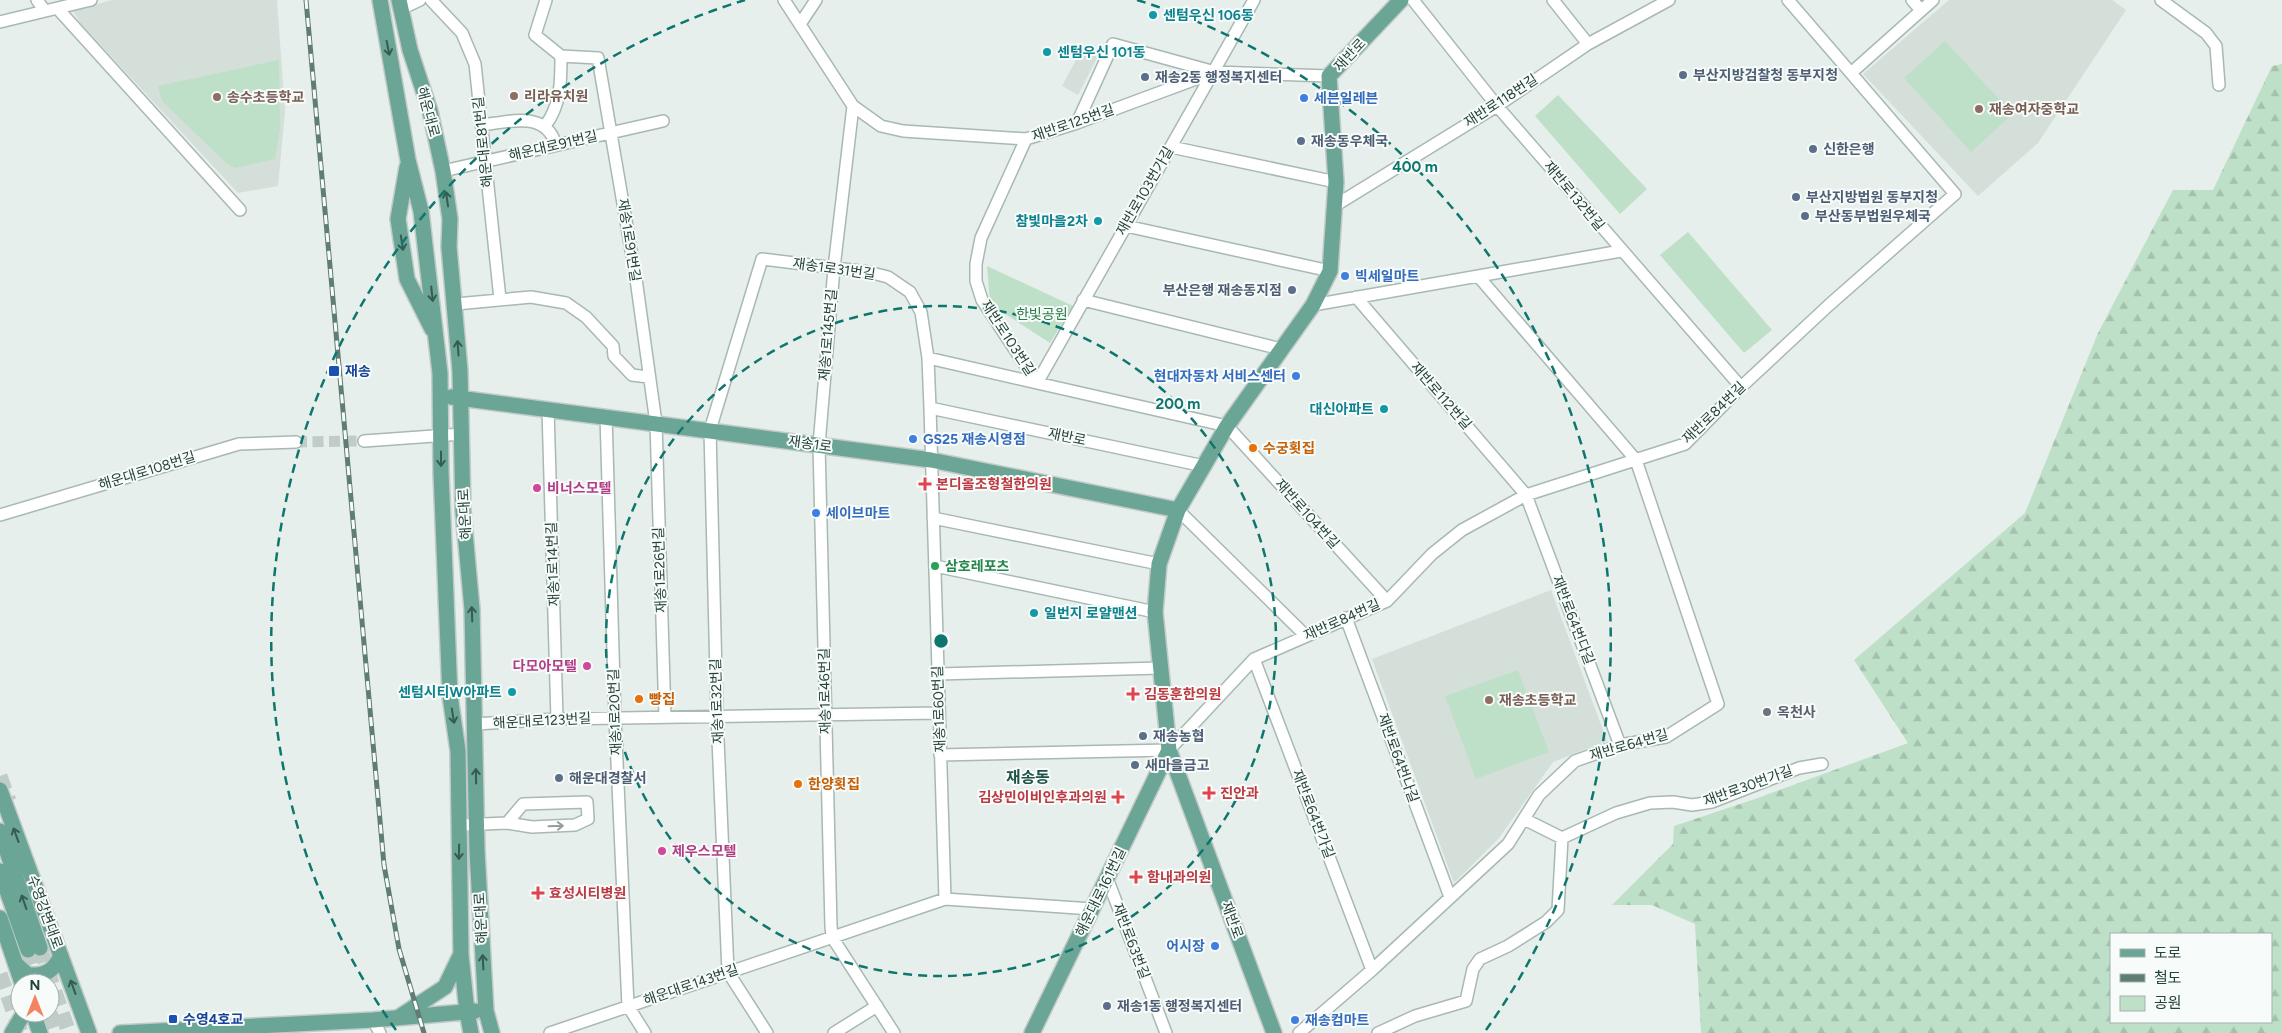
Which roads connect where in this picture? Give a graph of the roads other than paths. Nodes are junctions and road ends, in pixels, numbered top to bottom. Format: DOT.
graph roads {
  1 [pos="37,0"];
  2 [pos="91,0"];
  3 [pos="380,0"];
  4 [pos="420,0"];
  5 [pos="432,0"];
  6 [pos="546,0"];
  7 [pos="784,0"];
  8 [pos="816,0"];
  9 [pos="1254,0"];
  10 [pos="1401,0"];
  11 [pos="1413,0"];
  12 [pos="1553,0"];
  13 [pos="1669,0"];
  14 [pos="1788,0"];
  15 [pos="1912,0"];
  16 [pos="1932,0"];
  17 [pos="2161,0"];
  18 [pos="400,5"];
  19 [pos="58,9"];
  20 [pos="1921,10"];
  21 [pos="45,11"];
  22 [pos="0,22"];
  23 [pos="800,24"];
  24 [pos="1588,44"];
  25 [pos="561,56"];
  26 [pos="1215,72"];
  27 [pos="1851,73"];
  28 [pos="1330,76"];
  29 [pos="2219,85"];
  30 [pos="853,106"];
  31 [pos="1497,106"];
  32 [pos="663,121"];
  33 [pos="1077,123"];
  34 [pos="481,125"];
  35 [pos="544,126"];
  36 [pos="612,132"];
  37 [pos="1026,139"];
  38 [pos="556,145"];
  39 [pos="1171,147"];
  40 [pos="408,160"];
  41 [pos="484,162"];
  42 [pos="443,171"];
  43 [pos="1336,182"];
  44 [pos="1336,205"];
  45 [pos="240,210"];
  46 [pos="1126,226"];
  47 [pos="1621,251"];
  48 [pos="834,268"];
  49 [pos="1330,271"];
  50 [pos="1478,276"];
  51 [pos="1356,297"];
  52 [pos="500,299"];
  53 [pos="1083,300"];
  54 [pos="456,304"];
  55 [pos="1313,304"];
  56 [pos="437,340"];
  57 [pos="1281,349"];
  58 [pos="928,358"];
  59 [pos="648,377"];
  60 [pos="1036,383"];
  61 [pos="1741,388"];
  62 [pos="440,396"];
  63 [pos="460,397"];
  64 [pos="930,408"];
  65 [pos="548,409"];
  66 [pos="606,416"];
  67 [pos="656,423"];
  68 [pos="1227,426"];
  69 [pos="710,430"];
  70 [pos="462,434"];
  71 [pos="441,435"];
  72 [pos="364,441"];
  73 [pos="296,442"];
  74 [pos="819,445"];
  75 [pos="931,460"];
  76 [pos="1636,460"];
  77 [pos="1204,466"];
  78 [pos="1526,495"];
  79 [pos="1178,510"];
  80 [pos="0,515"];
  81 [pos="933,518"];
  82 [pos="1159,564"];
  83 [pos="935,566"];
  84 [pos="1387,601"];
  85 [pos="1155,612"];
  86 [pos="1346,618"];
  87 [pos="1306,636"];
  88 [pos="1254,659"];
  89 [pos="1160,668"];
  90 [pos="938,674"];
  91 [pos="939,713"];
  92 [pos="825,715"];
  93 [pos="717,716"];
  94 [pos="665,717"];
  95 [pos="615,718"];
  96 [pos="557,719"];
  97 [pos="475,724"];
  98 [pos="1620,745"];
  99 [pos="1169,750"];
  100 [pos="940,755"];
  101 [pos="1822,764"];
  102 [pos="0,790"];
  103 [pos="1524,819"];
  104 [pos="507,823"];
  105 [pos="477,825"];
  106 [pos="461,826"];
  107 [pos="0,831"];
  108 [pos="1562,838"];
  109 [pos="0,871"];
  110 [pos="1107,878"];
  111 [pos="1450,897"];
  112 [pos="945,899"];
  113 [pos="1092,910"];
  114 [pos="0,918"];
  115 [pos="832,937"];
  116 [pos="461,955"];
  117 [pos="61,956"];
  118 [pos="16,964"];
  119 [pos="1372,970"];
  120 [pos="728,972"];
  121 [pos="19,973"];
  122 [pos="628,1006"];
  123 [pos="877,1006"];
  124 [pos="486,1011"];
  125 [pos="466,1012"];
  126 [pos="397,1018"];
  127 [pos="377,1026"];
  128 [pos="192,1031"];
  129 [pos="90,1033"];
  130 [pos="120,1033"];
  131 [pos="471,1033"];
  132 [pos="492,1033"];
  133 [pos="550,1033"];
  134 [pos="645,1033"];
  135 [pos="767,1033"];
  136 [pos="834,1033"];
  137 [pos="894,1033"];
  138 [pos="1032,1033"];
  139 [pos="1166,1033"];
  140 [pos="1274,1033"];
  141 [pos="1299,1033"];
  142 [pos="1378,1033"];
  1 -- 21 [label="street"];
  2 -- 19 [label="street"];
  3 -- 40 [label="main road, 해운대로, one-way"];
  4 -- 18 [label="street"];
  5 -- 34 [label="street, 해운대로81번길"];
  6 -- 25 [label="street"];
  7 -- 23 [label="street, 재반로125번길"];
  8 -- 23 [label="street"];
  9 -- 26 [label="street, 재반로103번가길"];
  10 -- 28 [label="main road, 재반로"];
  11 -- 31 [label="street, 재반로132번길"];
  12 -- 24 [label="street"];
  13 -- 24 [label="street, 재반로118번길"];
  14 -- 27 [label="street"];
  15 -- 20 [label="street"];
  16 -- 20 [label="street"];
  17 -- 29 [label="street"];
  18 -- 42 [label="main road, 해운대로"];
  19 -- 21 [label="street"];
  19 -- 45 [label="street"];
  20 -- 27 [label="street"];
  21 -- 22 [label="street"];
  23 -- 30 [label="street, 재반로125번길"];
  24 -- 31 [label="street, 재반로118번길"];
  25 -- 35 [label="street"];
  25 -- 36 [label="street, 재송1로91번길"];
  26 -- 28 [label="street, 재반로125번길"];
  26 -- 33 [label="street, 재반로125번길"];
  26 -- 33 [label="street"];
  26 -- 39 [label="street, 재반로103번가길"];
  27 -- 61 [label="street, 재반로84번길"];
  28 -- 43 [label="main road, 재반로"];
  30 -- 37 [label="street, 재반로125번길"];
  30 -- 48 [label="street, 재송1로145번길"];
  31 -- 44 [label="street, 재반로118번길"];
  31 -- 47 [label="street, 재반로132번길"];
  32 -- 36 [label="street, 해운대로91번길"];
  33 -- 37 [label="street, 재반로125번길"];
  34 -- 35 [label="street"];
  34 -- 41 [label="street, 해운대로81번길"];
  35 -- 38 [label="street"];
  36 -- 38 [label="street, 해운대로91번길"];
  36 -- 59 [label="street, 재송1로91번길"];
  37 -- 60 [label="street, 재반로103번길"];
  38 -- 41 [label="street, 해운대로91번길"];
  39 -- 43 [label="street"];
  39 -- 46 [label="street, 재반로103번가길"];
  40 -- 56 [label="main road, 해운대로, one-way"];
  40 -- 56 [label="main road, one-way"];
  41 -- 42 [label="street, 해운대로91번길"];
  41 -- 52 [label="street, 해운대로81번길"];
  54 -- 42 [label="main road, 해운대로, one-way"];
  43 -- 44 [label="main road, 재반로"];
  44 -- 49 [label="main road, 재반로"];
  46 -- 49 [label="street"];
  46 -- 53 [label="street, 재반로103번가길"];
  47 -- 50 [label="street"];
  47 -- 61 [label="street, 재반로132번길"];
  48 -- 58 [label="street, 재송1로31번길"];
  48 -- 69 [label="street, 재송1로31번길"];
  48 -- 74 [label="street, 재송1로145번길"];
  49 -- 55 [label="main road, 재반로"];
  50 -- 51 [label="street"];
  50 -- 76 [label="street"];
  51 -- 55 [label="street"];
  51 -- 78 [label="street, 재반로112번길"];
  52 -- 54 [label="street"];
  52 -- 59 [label="street"];
  53 -- 57 [label="street"];
  53 -- 60 [label="street, 재반로103번가길"];
  63 -- 54 [label="main road, 해운대로, one-way"];
  55 -- 57 [label="main road, 재반로"];
  56 -- 62 [label="main road, 해운대로"];
  57 -- 68 [label="main road, 재반로"];
  58 -- 60 [label="street"];
  58 -- 64 [label="street, 재송1로31번길"];
  59 -- 67 [label="street, 재송1로91번길"];
  60 -- 68 [label="street, 재반로103번길"];
  61 -- 76 [label="street, 재반로84번길"];
  62 -- 63 [label="main road, 재송1로"];
  62 -- 71 [label="main road, 해운대로"];
  63 -- 65 [label="main road, 재송1로"];
  63 -- 70 [label="main road, 해운대로"];
  64 -- 75 [label="street, 재송1로31번길"];
  64 -- 77 [label="street, 재반로"];
  65 -- 66 [label="main road, 재송1로"];
  65 -- 96 [label="street, 재송1로14번길"];
  66 -- 67 [label="main road, 재송1로"];
  66 -- 95 [label="street, 재송1로20번길"];
  67 -- 69 [label="main road, 재송1로"];
  67 -- 94 [label="street, 재송1로26번길"];
  68 -- 77 [label="main road, 재반로"];
  68 -- 84 [label="street, 재반로104번길"];
  69 -- 74 [label="main road, 재송1로"];
  69 -- 93 [label="street, 재송1로32번길"];
  70 -- 71 [label="street"];
  97 -- 70 [label="main road, 해운대로, one-way"];
  71 -- 72 [label="street"];
  71 -- 106 [label="main road, 해운대로, one-way"];
  73 -- 80 [label="street, 해운대로108번길"];
  74 -- 75 [label="main road, 재송1로"];
  74 -- 92 [label="street, 재송1로46번길"];
  75 -- 79 [label="main road, 재송1로"];
  75 -- 81 [label="street, 재송1로60번길"];
  76 -- 78 [label="street, 재반로84번길"];
  76 -- 98 [label="street, 재반로64번길"];
  77 -- 79 [label="main road, 재반로"];
  78 -- 84 [label="street, 재반로84번길"];
  78 -- 98 [label="street, 재반로64번다길"];
  79 -- 82 [label="main road, 재반로"];
  79 -- 87 [label="street"];
  81 -- 82 [label="street"];
  81 -- 83 [label="street, 재송1로60번길"];
  82 -- 85 [label="main road, 재반로"];
  83 -- 85 [label="street"];
  83 -- 90 [label="street, 재송1로60번길"];
  84 -- 86 [label="street, 재반로84번길"];
  85 -- 89 [label="main road, 재반로"];
  86 -- 87 [label="street, 재반로84번길"];
  86 -- 111 [label="street, 재반로64번나길"];
  87 -- 88 [label="street, 재반로84번길"];
  88 -- 99 [label="street, 재반로84번길"];
  88 -- 119 [label="street, 재반로64번가길"];
  89 -- 90 [label="street"];
  89 -- 99 [label="main road, 재반로"];
  90 -- 91 [label="street, 재송1로60번길"];
  91 -- 92 [label="street, 해운대로123번길"];
  91 -- 100 [label="street, 재송1로60번길"];
  92 -- 93 [label="street, 해운대로123번길"];
  92 -- 115 [label="street, 재송1로46번길"];
  93 -- 94 [label="street, 해운대로123번길"];
  93 -- 120 [label="street, 재송1로32번길"];
  94 -- 95 [label="street, 해운대로123번길"];
  95 -- 96 [label="street, 해운대로123번길"];
  95 -- 122 [label="street, 재송1로20번길"];
  96 -- 97 [label="street, 해운대로123번길"];
  105 -- 97 [label="main road, 해운대로, one-way"];
  98 -- 103 [label="street, 재반로64번길"];
  99 -- 100 [label="street"];
  99 -- 110 [label="main road, 해운대로161번길"];
  99 -- 140 [label="main road, 재반로"];
  100 -- 112 [label="street, 재송1로60번길"];
  101 -- 108 [label="street, 재반로30번가길"];
  117 -- 102 [label="main road, 수영강변대로, one-way"];
  103 -- 108 [label="street"];
  103 -- 111 [label="street, 재반로64번길"];
  104 -- 104 [label="street, one-way"];
  104 -- 105 [label="street"];
  105 -- 106 [label="street"];
  124 -- 105 [label="main road, 해운대로, one-way"];
  106 -- 116 [label="main road, 해운대로, one-way"];
  109 -- 107 [label="main road, one-way"];
  108 -- 142 [label="street"];
  110 -- 113 [label="main road, 해운대로161번길"];
  110 -- 139 [label="street, 재반로63번길"];
  111 -- 119 [label="street, 재반로64번길"];
  112 -- 113 [label="street, 해운대로143번길"];
  112 -- 115 [label="street, 해운대로143번길"];
  113 -- 138 [label="main road, 해운대로161번길"];
  114 -- 118 [label="main road"];
  115 -- 120 [label="street, 해운대로143번길"];
  115 -- 123 [label="street"];
  116 -- 125 [label="main road, 해운대로"];
  116 -- 126 [label="main road"];
  117 -- 118 [label="main road"];
  129 -- 117 [label="main road, 수영강변대로, one-way"];
  118 -- 121 [label="main road"];
  119 -- 141 [label="street, 재반로64번길"];
  120 -- 122 [label="street, 해운대로143번길"];
  120 -- 135 [label="street"];
  122 -- 133 [label="street, 해운대로143번길"];
  122 -- 134 [label="street"];
  123 -- 136 [label="street"];
  123 -- 137 [label="street"];
  124 -- 125 [label="main road"];
  124 -- 132 [label="main road, 해운대로"];
  125 -- 126 [label="main road"];
  125 -- 131 [label="main road, 해운대로"];
  126 -- 127 [label="main road"];
  127 -- 128 [label="main road"];
  128 -- 130 [label="main road"];
}
